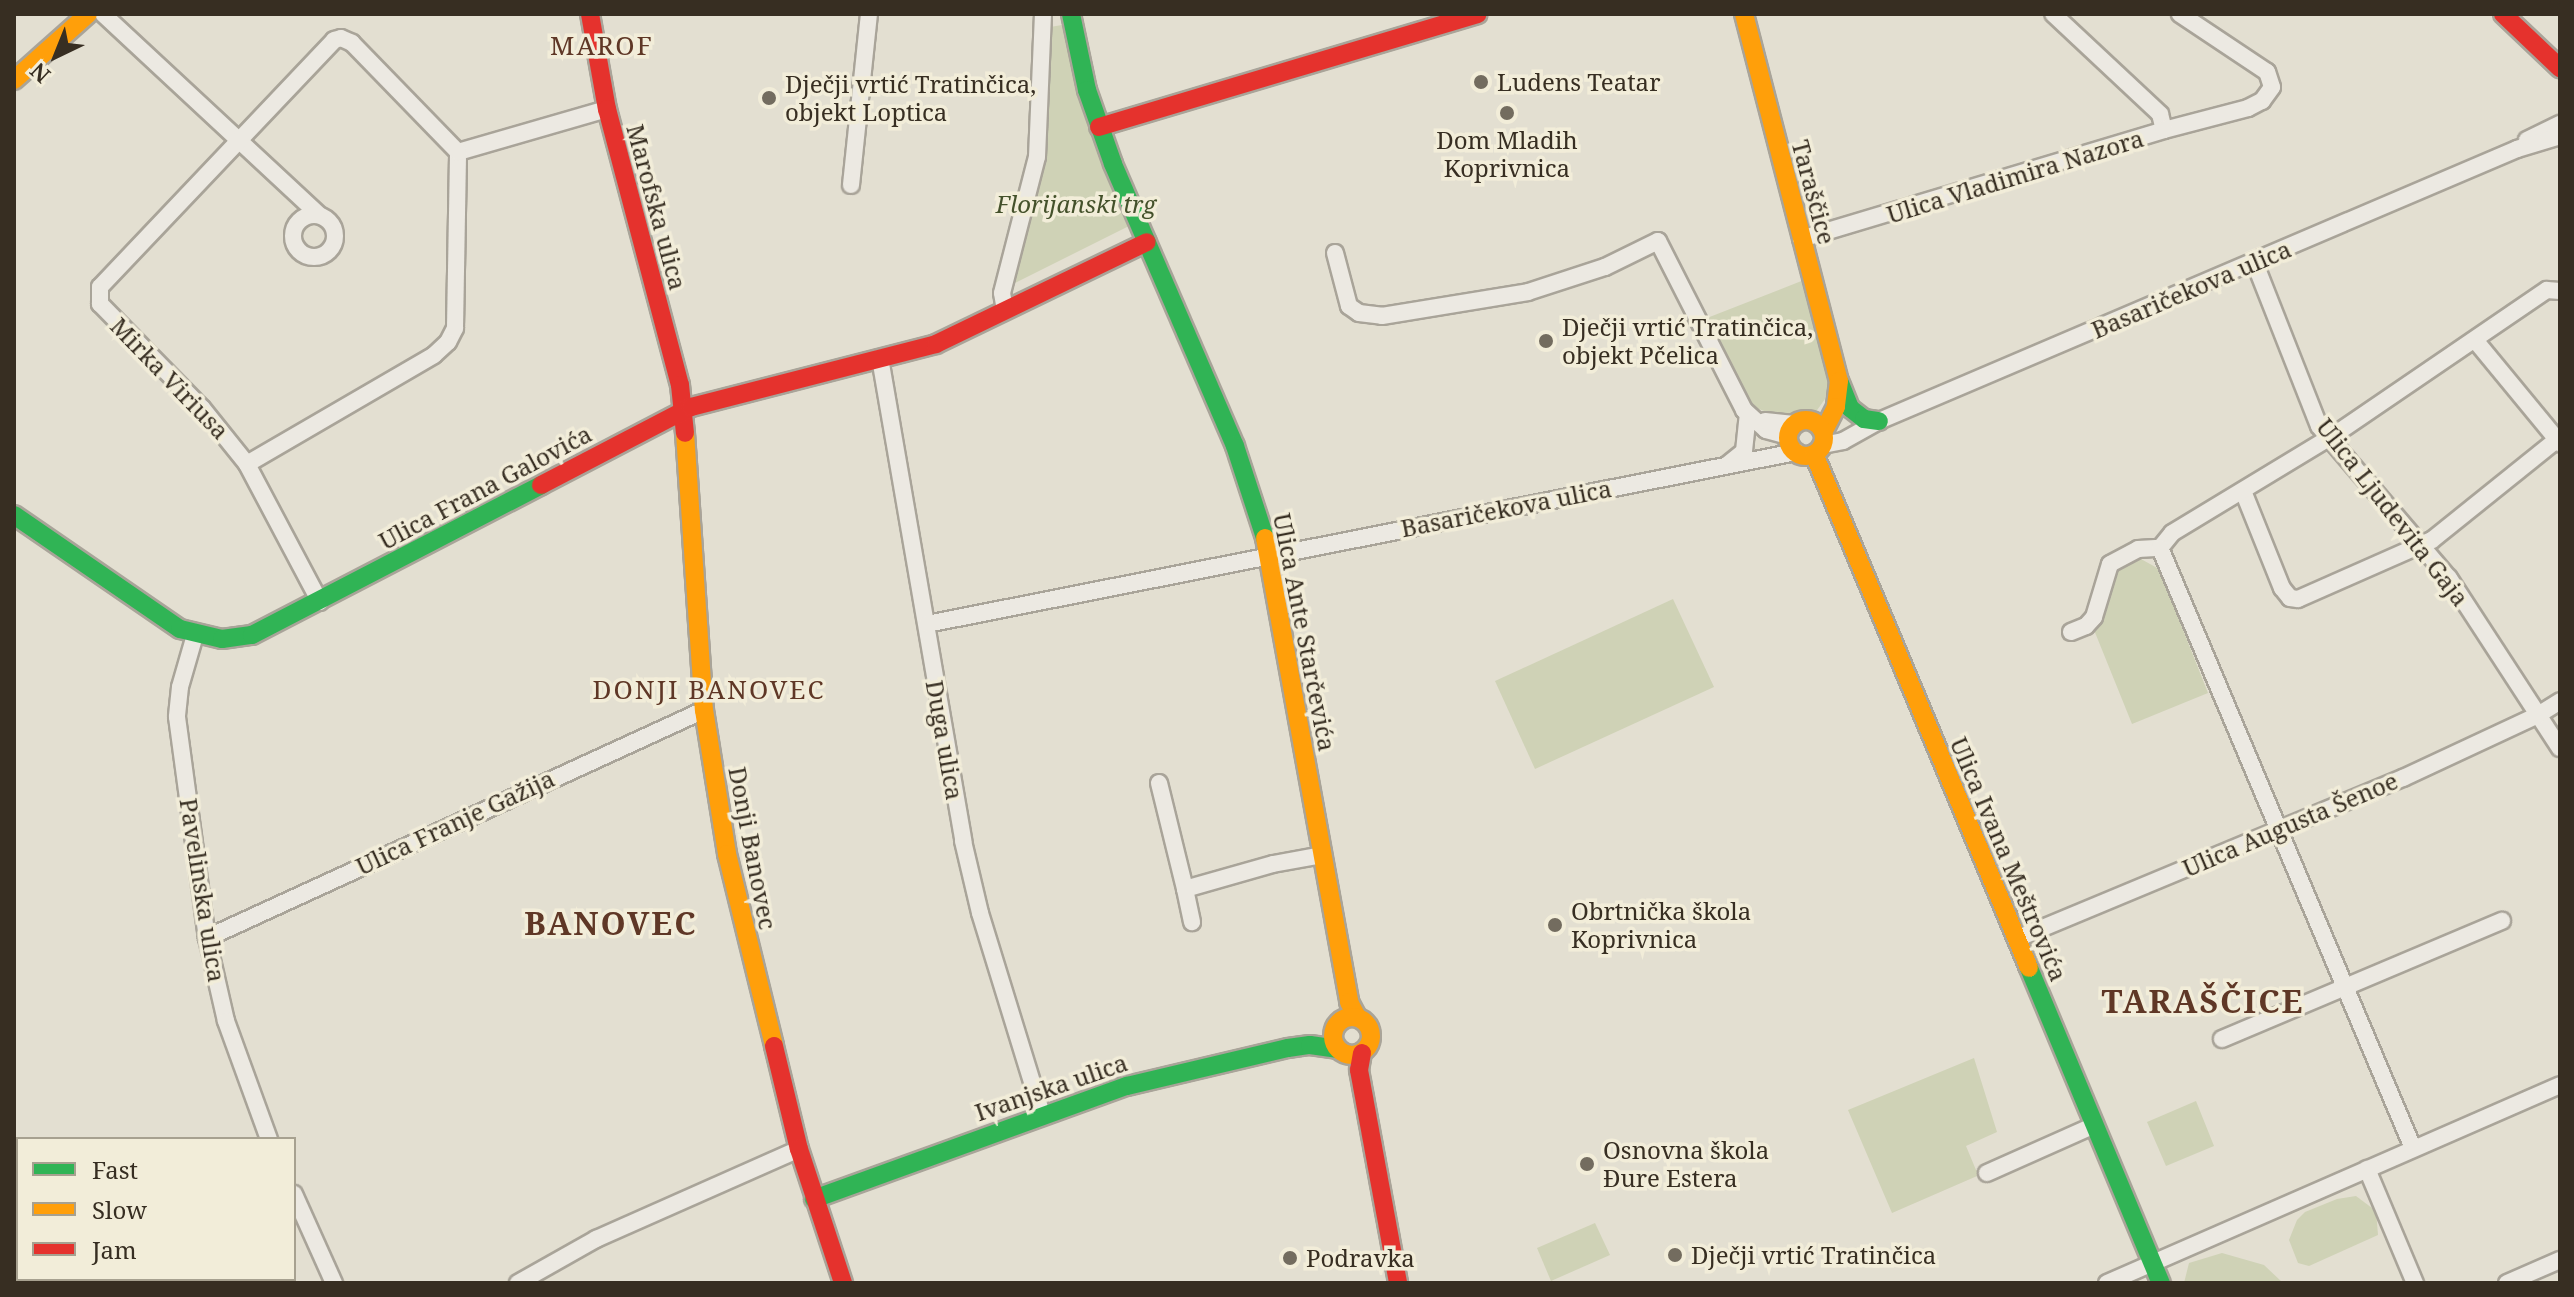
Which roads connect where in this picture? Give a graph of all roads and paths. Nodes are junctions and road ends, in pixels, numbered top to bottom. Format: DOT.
graph roads {
  1 [pos="88,14"];
  2 [pos="103,14"];
  3 [pos="590,14"];
  4 [pos="869,14"];
  5 [pos="1478,14"];
  6 [pos="1744,14"];
  7 [pos="2053,14"];
  8 [pos="2180,14"];
  9 [pos="2503,14"];
  10 [pos="1071,16"];
  11 [pos="1043,21"];
  12 [pos="2558,65"];
  13 [pos="14,80"];
  14 [pos="607,109"];
  15 [pos="2560,124"];
  16 [pos="1099,127"];
  17 [pos="2164,130"];
  18 [pos="2560,136"];
  19 [pos="237,141"];
  20 [pos="2517,149"];
  21 [pos="458,152"];
  22 [pos="851,185"];
  23 [pos="319,215"];
  24 [pos="1801,239"];
  25 [pos="1147,242"];
  26 [pos="1335,253"];
  27 [pos="2254,261"];
  28 [pos="2560,291"];
  29 [pos="1005,310"];
  30 [pos="2475,340"];
  31 [pos="880,358"];
  32 [pos="1839,381"];
  33 [pos="683,411"];
  34 [pos="1748,415"];
  35 [pos="1872,425"];
  36 [pos="1805,438"];
  37 [pos="2330,438"];
  38 [pos="2559,440"];
  39 [pos="247,464"];
  40 [pos="1734,464"];
  41 [pos="2243,491"];
  42 [pos="14,515"];
  43 [pos="2421,545"];
  44 [pos="2160,548"];
  45 [pos="1269,555"];
  46 [pos="320,602"];
  47 [pos="927,624"];
  48 [pos="2071,632"];
  49 [pos="195,635"];
  50 [pos="2560,701"];
  51 [pos="704,710"];
  52 [pos="2538,715"];
  53 [pos="2560,748"];
  54 [pos="1159,783"];
  55 [pos="2279,828"];
  56 [pos="1323,855"];
  57 [pos="1185,889"];
  58 [pos="2502,921"];
  59 [pos="1192,922"];
  60 [pos="207,938"];
  61 [pos="2016,939"];
  62 [pos="2345,986"];
  63 [pos="1350,1012"];
  64 [pos="2222,1039"];
  65 [pos="1348,1053"];
  66 [pos="2560,1085"];
  67 [pos="1042,1115"];
  68 [pos="2095,1125"];
  69 [pos="268,1137"];
  70 [pos="2413,1148"];
  71 [pos="799,1149"];
  72 [pos="2367,1169"];
  73 [pos="1987,1173"];
  74 [pos="296,1198"];
  75 [pos="814,1199"];
  76 [pos="2560,1260"];
  77 [pos="2153,1263"];
  78 [pos="334,1283"];
  79 [pos="518,1283"];
  80 [pos="843,1283"];
  81 [pos="1398,1283"];
  82 [pos="2107,1283"];
  83 [pos="2161,1283"];
  84 [pos="2415,1283"];
  85 [pos="2507,1283"];
  1 -- 13 [label="main road"];
  2 -- 19 [label="street"];
  3 -- 14 [label="main road, Marofska ulica"];
  4 -- 22 [label="street"];
  5 -- 16 [label="main road"];
  6 -- 24 [label="main road, Taraščice"];
  7 -- 17 [label="street, Ulica Vladimira Nazora"];
  8 -- 17 [label="street"];
  9 -- 12 [label="main road"];
  10 -- 11 [label="street"];
  10 -- 16 [label="main road"];
  11 -- 29 [label="street"];
  14 -- 21 [label="street"];
  14 -- 33 [label="main road, Marofska ulica"];
  15 -- 20 [label="street, Basaričekova ulica"];
  16 -- 25 [label="main road"];
  17 -- 24 [label="street, Ulica Vladimira Nazora"];
  18 -- 20 [label="street, Basaričekova ulica"];
  19 -- 21 [label="street, Mirka Viriusa"];
  19 -- 23 [label="street"];
  19 -- 39 [label="street, Mirka Viriusa"];
  20 -- 27 [label="street, Basaričekova ulica"];
  21 -- 39 [label="street"];
  24 -- 32 [label="main road, Taraščice"];
  25 -- 29 [label="main road"];
  25 -- 45 [label="main road, Ulica Ante Starčevića"];
  26 -- 34 [label="street"];
  27 -- 35 [label="street, Basaričekova ulica"];
  27 -- 37 [label="street, Ulica Ljudevita Gaja"];
  28 -- 30 [label="street"];
  29 -- 31 [label="main road, Ulica Frana Galovića"];
  30 -- 37 [label="street"];
  30 -- 38 [label="street"];
  31 -- 33 [label="main road, Ulica Frana Galovića"];
  31 -- 47 [label="street, Duga ulica"];
  32 -- 35 [label="main road"];
  32 -- 36 [label="main road, Taraščice"];
  33 -- 46 [label="main road, Ulica Frana Galovića"];
  33 -- 51 [label="main road, Donji Banovec"];
  34 -- 36 [label="street"];
  34 -- 40 [label="street"];
  35 -- 36 [label="street, Basaričekova ulica"];
  36 -- 40 [label="street, Basaričekova ulica"];
  36 -- 61 [label="main road, Ulica Ivana Meštrovića"];
  37 -- 41 [label="street"];
  37 -- 43 [label="street, Ulica Ljudevita Gaja"];
  38 -- 43 [label="street"];
  39 -- 46 [label="street, Mirka Viriusa"];
  40 -- 45 [label="street, Basaričekova ulica"];
  41 -- 43 [label="street"];
  41 -- 44 [label="street"];
  42 -- 49 [label="main road, Ulica Frana Galovića"];
  43 -- 52 [label="street, Ulica Ljudevita Gaja"];
  44 -- 48 [label="street"];
  44 -- 55 [label="street"];
  45 -- 47 [label="street, Basaričekova ulica"];
  45 -- 56 [label="main road, Ulica Ante Starčevića"];
  46 -- 49 [label="main road, Ulica Frana Galovića"];
  47 -- 67 [label="street, Duga ulica"];
  49 -- 60 [label="street, Pavelinska ulica"];
  50 -- 52 [label="street, Ulica Augusta Šenoe"];
  51 -- 60 [label="street, Ulica Franje Gažija"];
  51 -- 71 [label="main road, Donji Banovec"];
  52 -- 53 [label="street, Ulica Ljudevita Gaja"];
  52 -- 55 [label="street, Ulica Augusta Šenoe"];
  54 -- 57 [label="street"];
  55 -- 61 [label="street, Ulica Augusta Šenoe"];
  55 -- 62 [label="street"];
  56 -- 57 [label="street"];
  56 -- 63 [label="main road, Ulica Ante Starčevića"];
  57 -- 59 [label="street"];
  58 -- 62 [label="street"];
  60 -- 69 [label="street, Pavelinska ulica"];
  61 -- 68 [label="main road, Ulica Ivana Meštrovića"];
  62 -- 64 [label="street"];
  62 -- 70 [label="street"];
  63 -- 65 [label="main road"];
  63 -- 65 [label="main road, Ulica Ante Starčevića"];
  65 -- 67 [label="main road, Ivanjska ulica"];
  65 -- 81 [label="main road"];
  66 -- 70 [label="street"];
  67 -- 75 [label="main road, Ivanjska ulica"];
  68 -- 73 [label="street"];
  68 -- 77 [label="main road, Ulica Ivana Meštrovića"];
  70 -- 72 [label="street"];
  71 -- 75 [label="main road, Donji Banovec"];
  71 -- 79 [label="street"];
  72 -- 77 [label="street"];
  72 -- 84 [label="street"];
  74 -- 78 [label="street"];
  75 -- 80 [label="main road, Donji Banovec"];
  76 -- 85 [label="street"];
  77 -- 82 [label="street"];
  77 -- 83 [label="main road, Ulica Ivana Meštrovića"];
}
